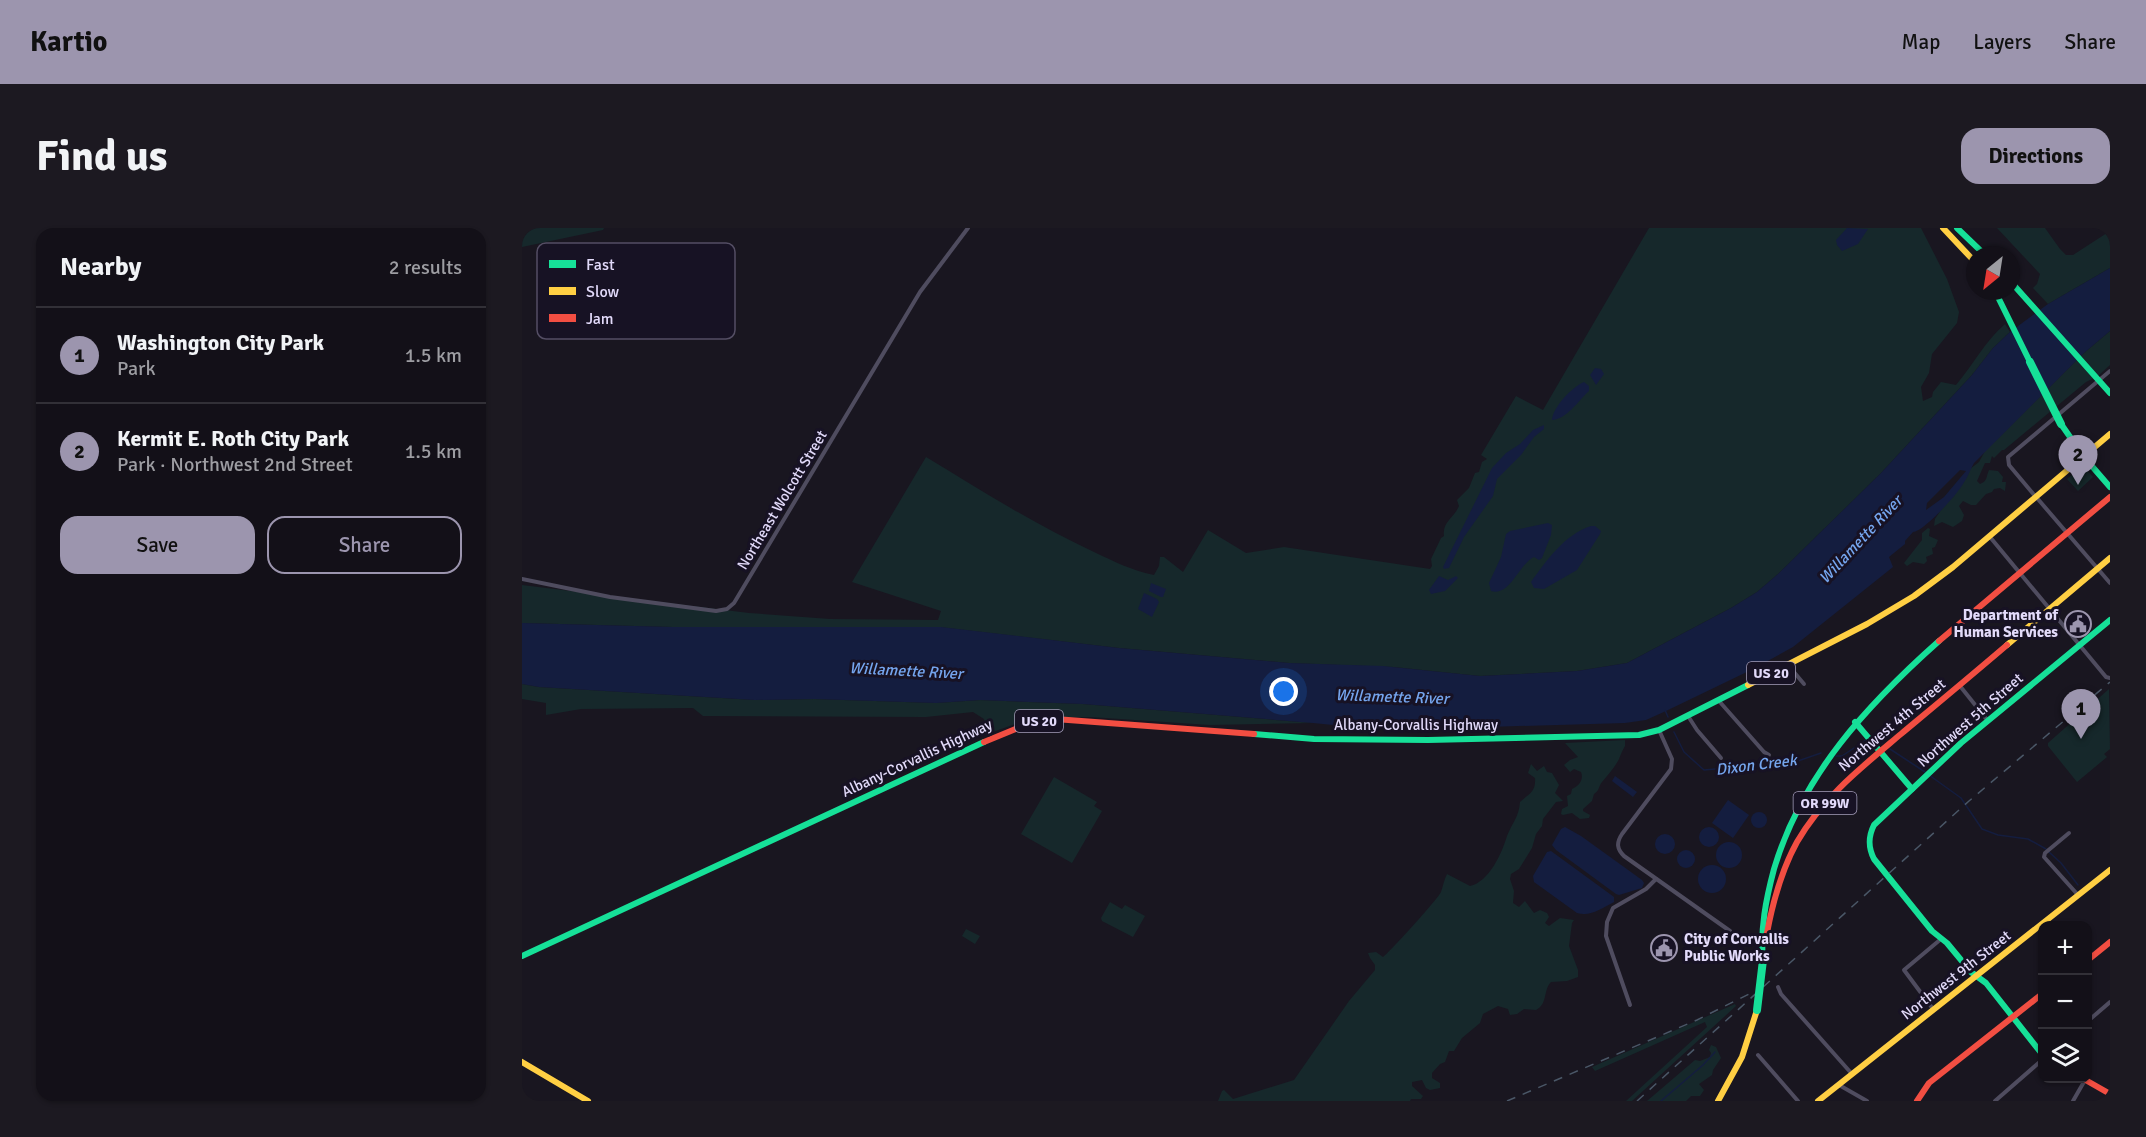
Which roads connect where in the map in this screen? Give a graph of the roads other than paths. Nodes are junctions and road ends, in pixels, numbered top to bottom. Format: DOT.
graph roads {
  1 [pos="968,228"];
  2 [pos="1943,228"];
  3 [pos="1956,228"];
  4 [pos="1975,246"];
  5 [pos="1966,252"];
  6 [pos="2020,292"];
  7 [pos="1999,300"];
  8 [pos="2105,375"];
  9 [pos="2110,393"];
  10 [pos="2110,434"];
  11 [pos="2084,457"];
  12 [pos="2110,487"];
  13 [pos="2038,495"];
  14 [pos="2110,497"];
  15 [pos="2067,533"];
  16 [pos="1989,536"];
  17 [pos="2110,558"];
  18 [pos="2098,568"];
  19 [pos="2020,573"];
  20 [pos="522,579"];
  21 [pos="2110,583"];
  22 [pos="2049,609"];
  23 [pos="2110,621"];
  24 [pos="2080,645"];
  25 [pos="1788,665"];
  26 [pos="2110,678"];
  27 [pos="1804,684"];
  28 [pos="1959,686"];
  29 [pos="1719,700"];
  30 [pos="1688,716"];
  31 [pos="1988,721"];
  32 [pos="1855,722"];
  33 [pos="1659,729"];
  34 [pos="1880,751"];
  35 [pos="1769,755"];
  36 [pos="1721,758"];
  37 [pos="1912,789"];
  38 [pos="2069,833"];
  39 [pos="2110,870"];
  40 [pos="1656,879"];
  41 [pos="2078,895"];
  42 [pos="1730,931"];
  43 [pos="1941,939"];
  44 [pos="2110,942"];
  45 [pos="522,956"];
  46 [pos="2092,957"];
  47 [pos="1763,960"];
  48 [pos="1977,975"];
  49 [pos="1778,987"];
  50 [pos="2038,998"];
  51 [pos="2110,1002"];
  52 [pos="1630,1005"];
  53 [pos="1933,1009"];
  54 [pos="2013,1017"];
  55 [pos="2092,1018"];
  56 [pos="2038,1048"];
  57 [pos="1758,1055"];
  58 [pos="522,1062"];
  59 [pos="2038,1064"];
  60 [pos="1852,1074"];
  61 [pos="2082,1083"];
  62 [pos="2091,1083"];
  63 [pos="1838,1085"];
  64 [pos="2110,1094"];
  65 [pos="588,1101"];
  66 [pos="1718,1101"];
  67 [pos="1798,1101"];
  68 [pos="1818,1101"];
  69 [pos="1867,1101"];
  70 [pos="1917,1101"];
  71 [pos="1995,1101"];
  72 [pos="2073,1101"];
  1 -- 20 [label="street, Northeast Wolcott Street"];
  2 -- 5 [label="main road"];
  3 -- 4 [label="main road"];
  6 -- 8 [label="main road"];
  7 -- 11 [label="main road, bridge"];
  8 -- 9 [label="main road"];
  8 -- 13 [label="street"];
  10 -- 11 [label="main road, US 20"];
  11 -- 12 [label="main road"];
  11 -- 13 [label="main road, US 20"];
  13 -- 15 [label="street"];
  13 -- 16 [label="main road, US 20"];
  14 -- 15 [label="main road, OR 99W"];
  15 -- 18 [label="street"];
  15 -- 19 [label="main road, OR 99W"];
  16 -- 19 [label="street"];
  16 -- 25 [label="main road, US 20"];
  17 -- 18 [label="main road, Northwest 4th Street / OR 99W"];
  18 -- 21 [label="street"];
  18 -- 22 [label="main road, Northwest 4th Street / OR 99W"];
  19 -- 22 [label="street"];
  19 -- 32 [label="main road, OR 99W"];
  22 -- 24 [label="street"];
  22 -- 28 [label="main road, Northwest 4th Street / OR 99W"];
  23 -- 24 [label="main road, Northwest 5th Street"];
  24 -- 26 [label="street"];
  24 -- 31 [label="main road, Northwest 5th Street"];
  25 -- 27 [label="street"];
  25 -- 29 [label="main road, US 20"];
  28 -- 31 [label="street"];
  28 -- 34 [label="main road, Northwest 4th Street / OR 99W"];
  29 -- 30 [label="main road, US 20"];
  29 -- 35 [label="street"];
  30 -- 33 [label="main road, US 20"];
  30 -- 36 [label="street"];
  31 -- 37 [label="main road, Northwest 5th Street"];
  32 -- 34 [label="main road"];
  32 -- 47 [label="main road, OR 99W"];
  33 -- 40 [label="street"];
  33 -- 45 [label="main road, Albany-Corvallis Highway / US 20"];
  34 -- 37 [label="main road"];
  34 -- 47 [label="main road, Northwest 4th Street / OR 99W"];
  37 -- 43 [label="main road, Northwest 5th Street"];
  38 -- 41 [label="street"];
  39 -- 41 [label="main road, Northwest 9th Street"];
  40 -- 42 [label="street"];
  40 -- 52 [label="street"];
  41 -- 48 [label="main road, Northwest 9th Street"];
  43 -- 48 [label="main road"];
  43 -- 53 [label="street"];
  44 -- 46 [label="main road"];
  47 -- 66 [label="main road, OR 99W, bridge"];
  48 -- 53 [label="main road, Northwest 9th Street"];
  48 -- 54 [label="main road"];
  49 -- 60 [label="street"];
  50 -- 54 [label="main road"];
  51 -- 55 [label="street"];
  53 -- 60 [label="main road, Northwest 9th Street"];
  54 -- 56 [label="main road"];
  54 -- 70 [label="main road"];
  57 -- 67 [label="street"];
  58 -- 65 [label="main road"];
  59 -- 71 [label="street"];
  60 -- 63 [label="main road, Northwest 9th Street"];
  61 -- 72 [label="street"];
  62 -- 64 [label="main road"];
  63 -- 68 [label="main road, Northwest 9th Street"];
  63 -- 69 [label="street"];
}
